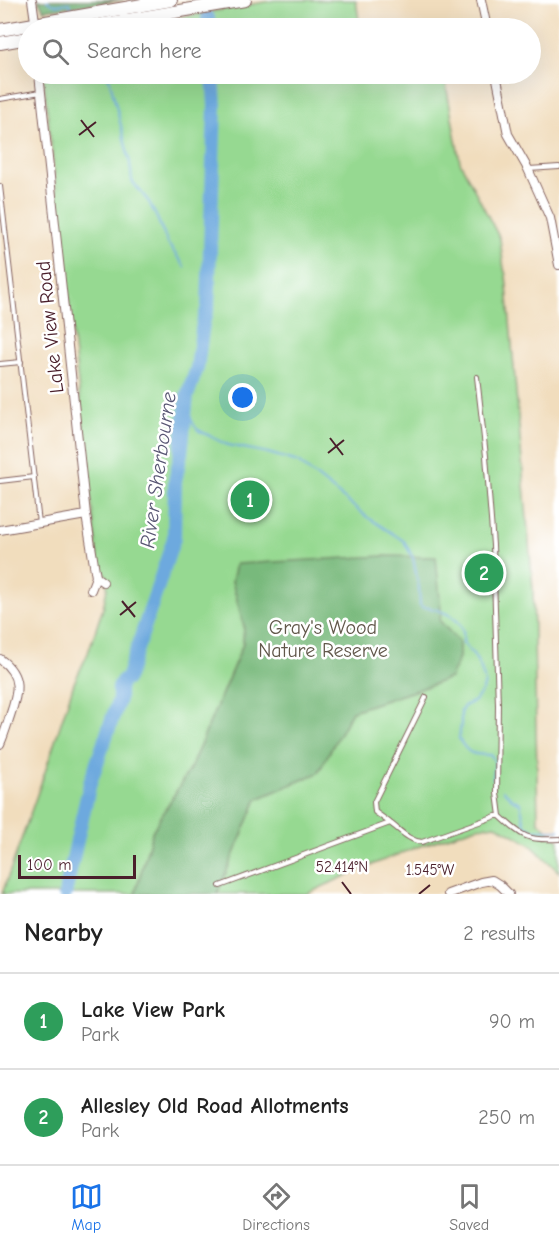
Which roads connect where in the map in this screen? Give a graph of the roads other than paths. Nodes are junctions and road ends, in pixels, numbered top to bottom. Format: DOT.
graph roads {
  1 [pos="32,0"];
  2 [pos="171,0"];
  3 [pos="245,0"];
  4 [pos="481,0"];
  5 [pos="35,18"];
  6 [pos="106,18"];
  7 [pos="124,18"];
  8 [pos="485,18"];
  9 [pos="18,28"];
  10 [pos="0,30"];
  11 [pos="18,40"];
  12 [pos="0,43"];
  13 [pos="40,84"];
  14 [pos="498,84"];
  15 [pos="41,92"];
  16 [pos="0,99"];
  17 [pos="559,166"];
  18 [pos="528,169"];
  19 [pos="0,186"];
  20 [pos="554,217"];
  21 [pos="559,265"];
  22 [pos="21,362"];
  23 [pos="0,364"];
  24 [pos="477,377"];
  25 [pos="34,477"];
  26 [pos="0,481"];
  27 [pos="86,515"];
  28 [pos="39,523"];
  29 [pos="0,530"];
  30 [pos="91,590"];
  31 [pos="0,659"];
  32 [pos="426,697"];
  33 [pos="0,744"];
  34 [pos="500,816"];
  35 [pos="390,823"];
  36 [pos="559,839"];
  37 [pos="220,886"];
  38 [pos="448,894"];
  39 [pos="509,894"];
  1 -- 5 [label="street"];
  2 -- 6 [label="main road"];
  3 -- 7 [label="main road"];
  4 -- 8 [label="street"];
  9 -- 10 [label="main road"];
  11 -- 12 [label="main road"];
  13 -- 15 [label="street, Lake View Road"];
  14 -- 18 [label="street"];
  15 -- 16 [label="lane"];
  15 -- 27 [label="street, Lake View Road"];
  17 -- 18 [label="lane"];
  18 -- 20 [label="street"];
  19 -- 22 [label="lane"];
  20 -- 21 [label="street"];
  22 -- 23 [label="lane"];
  22 -- 25 [label="lane"];
  24 -- 34 [label="lane"];
  25 -- 26 [label="lane"];
  25 -- 28 [label="lane"];
  27 -- 28 [label="street"];
  27 -- 30 [label="street, Lake View Road"];
  28 -- 29 [label="street"];
  31 -- 33 [label="street"];
  32 -- 35 [label="lane"];
  34 -- 35 [label="lane"];
  34 -- 36 [label="lane"];
  35 -- 37 [label="lane"];
  38 -- 39 [label="street"];
}
